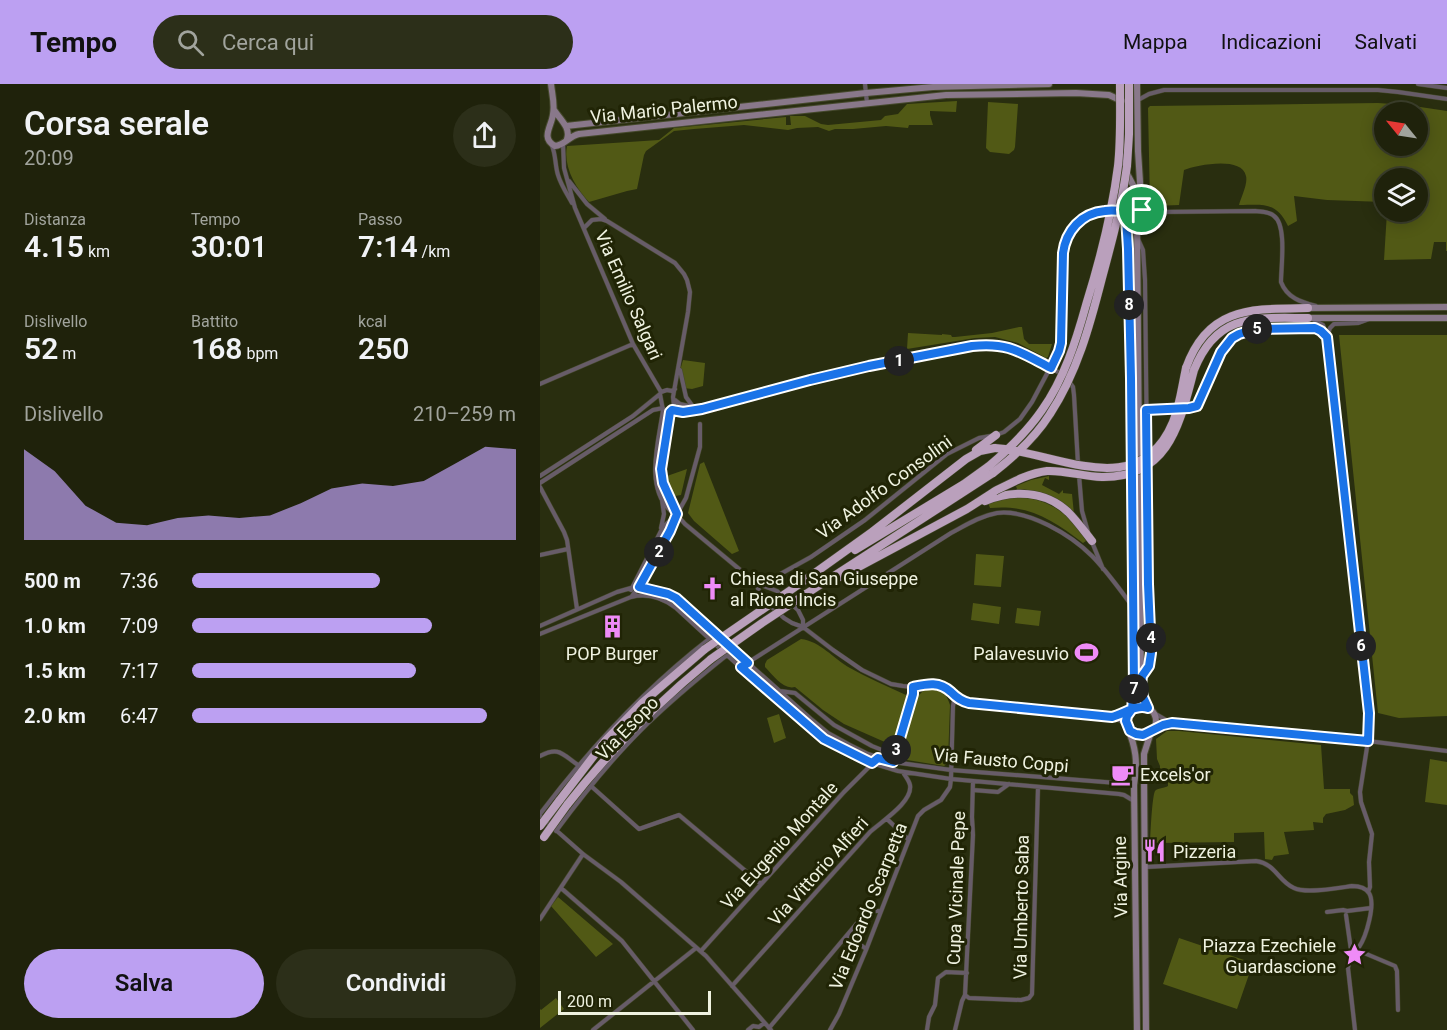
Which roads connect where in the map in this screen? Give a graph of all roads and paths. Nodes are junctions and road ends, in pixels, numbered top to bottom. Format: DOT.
graph roads {
  1 [pos="551,84"];
  2 [pos="865,84"];
  3 [pos="1049,84"];
  4 [pos="1121,84"];
  5 [pos="1129,84"];
  6 [pos="1137,84"];
  7 [pos="1418,84"];
  8 [pos="933,86"];
  9 [pos="1447,88"];
  10 [pos="866,93"];
  11 [pos="1447,99"];
  12 [pos="1137,100"];
  13 [pos="1122,102"];
  14 [pos="867,103"];
  15 [pos="554,109"];
  16 [pos="564,124"];
  17 [pos="545,127"];
  18 [pos="546,142"];
  19 [pos="565,142"];
  20 [pos="567,178"];
  21 [pos="575,208"];
  22 [pos="1141,209"];
  23 [pos="1126,211"];
  24 [pos="1137,220"];
  25 [pos="608,221"];
  26 [pos="584,228"];
  27 [pos="1137,234"];
  28 [pos="1447,307"];
  29 [pos="1308,308"];
  30 [pos="1325,308"];
  31 [pos="1308,318"];
  32 [pos="1447,318"];
  33 [pos="1370,319"];
  34 [pos="1327,337"];
  35 [pos="633,344"];
  36 [pos="679,367"];
  37 [pos="1051,368"];
  38 [pos="1190,369"];
  39 [pos="540,384"];
  40 [pos="675,388"];
  41 [pos="669,391"];
  42 [pos="661,393"];
  43 [pos="674,398"];
  44 [pos="694,408"];
  45 [pos="663,409"];
  46 [pos="702,409"];
  47 [pos="1146,410"];
  48 [pos="671,411"];
  49 [pos="700,424"];
  50 [pos="996,435"];
  51 [pos="966,459"];
  52 [pos="991,470"];
  53 [pos="540,476"];
  54 [pos="540,485"];
  55 [pos="662,499"];
  56 [pos="967,509"];
  57 [pos="677,514"];
  58 [pos="660,532"];
  59 [pos="1092,541"];
  60 [pos="568,549"];
  61 [pos="540,555"];
  62 [pos="1103,569"];
  63 [pos="756,583"];
  64 [pos="798,585"];
  65 [pos="639,587"];
  66 [pos="816,587"];
  67 [pos="631,588"];
  68 [pos="632,597"];
  69 [pos="1132,607"];
  70 [pos="577,609"];
  71 [pos="540,626"];
  72 [pos="803,627"];
  73 [pos="540,634"];
  74 [pos="709,639"];
  75 [pos="727,655"];
  76 [pos="748,663"];
  77 [pos="741,667"];
  78 [pos="1142,676"];
  79 [pos="913,687"];
  80 [pos="780,691"];
  81 [pos="955,696"];
  82 [pos="1148,708"];
  83 [pos="1132,709"];
  84 [pos="1154,713"];
  85 [pos="1112,717"];
  86 [pos="1172,723"];
  87 [pos="1127,726"];
  88 [pos="1152,731"];
  89 [pos="1368,741"];
  90 [pos="1447,751"];
  91 [pos="896,752"];
  92 [pos="540,756"];
  93 [pos="878,758"];
  94 [pos="893,762"];
  95 [pos="872,763"];
  96 [pos="578,765"];
  97 [pos="892,769"];
  98 [pos="951,770"];
  99 [pos="902,771"];
  100 [pos="951,779"];
  101 [pos="973,781"];
  102 [pos="1009,784"];
  103 [pos="591,786"];
  104 [pos="1134,786"];
  105 [pos="1038,787"];
  106 [pos="973,790"];
  107 [pos="1134,801"];
  108 [pos="540,815"];
  109 [pos="887,819"];
  110 [pos="540,826"];
  111 [pos="556,831"];
  112 [pos="908,839"];
  113 [pos="540,843"];
  114 [pos="583,854"];
  115 [pos="1146,867"];
  116 [pos="761,884"];
  117 [pos="561,888"];
  118 [pos="1368,892"];
  119 [pos="1371,908"];
  120 [pos="881,911"];
  121 [pos="1327,912"];
  122 [pos="1346,915"];
  123 [pos="540,919"];
  124 [pos="848,935"];
  125 [pos="696,948"];
  126 [pos="1358,949"];
  127 [pos="866,950"];
  128 [pos="701,951"];
  129 [pos="1352,957"];
  130 [pos="967,973"];
  131 [pos="654,981"];
  132 [pos="732,986"];
  133 [pos="965,995"];
  134 [pos="1398,1010"];
  135 [pos="764,1023"];
  136 [pos="760,1028"];
  137 [pos="770,1029"];
  138 [pos="593,1030"];
  139 [pos="693,1030"];
  140 [pos="748,1030"];
  141 [pos="830,1030"];
  142 [pos="927,1030"];
  143 [pos="955,1030"];
  144 [pos="1137,1030"];
  145 [pos="1146,1030"];
  146 [pos="1355,1030"];
  1 -- 15 [label="street"];
  2 -- 10 [label="street"];
  3 -- 8 [label="street, Via Mario Palermo"];
  4 -- 13 [label="street"];
  4 -- 52 [label="highway, bridge"];
  5 -- 52 [label="highway, bridge"];
  6 -- 12 [label="street"];
  7 -- 9 [label="street"];
  8 -- 10 [label="street, Via Mario Palermo"];
  10 -- 14 [label="street"];
  10 -- 16 [label="street, Via Mario Palermo"];
  11 -- 12 [label="street"];
  12 -- 22 [label="street"];
  13 -- 14 [label="street, Via Mario Palermo"];
  13 -- 23 [label="street"];
  14 -- 19 [label="street, Via Mario Palermo"];
  15 -- 16 [label="street"];
  15 -- 17 [label="street"];
  16 -- 17 [label="street"];
  16 -- 19 [label="street"];
  17 -- 18 [label="street"];
  18 -- 19 [label="street"];
  18 -- 21 [label="street, Via Emilio Salgari"];
  19 -- 20 [label="street, Via Emilio Salgari"];
  20 -- 21 [label="street, Via Emilio Salgari"];
  20 -- 25 [label="street"];
  21 -- 26 [label="street, Via Emilio Salgari"];
  22 -- 23 [label="street"];
  22 -- 24 [label="street"];
  22 -- 30 [label="street"];
  23 -- 24 [label="street"];
  23 -- 37 [label="street, Via Adolfo Consolini"];
  23 -- 69 [label="street"];
  24 -- 27 [label="street"];
  25 -- 26 [label="street"];
  25 -- 36 [label="street"];
  26 -- 35 [label="street, Via Emilio Salgari"];
  27 -- 47 [label="street"];
  27 -- 78 [label="street"];
  28 -- 30 [label="street"];
  29 -- 30 [label="street"];
  29 -- 38 [label="highway"];
  31 -- 33 [label="street"];
  31 -- 34 [label="street"];
  31 -- 38 [label="highway"];
  32 -- 33 [label="street"];
  33 -- 34 [label="street"];
  34 -- 47 [label="street"];
  34 -- 89 [label="street"];
  35 -- 39 [label="street"];
  35 -- 42 [label="street, Via Emilio Salgari"];
  36 -- 40 [label="street"];
  36 -- 44 [label="street"];
  37 -- 46 [label="street"];
  37 -- 50 [label="street, Via Adolfo Consolini"];
  37 -- 59 [label="street"];
  38 -- 51 [label="highway, bridge"];
  38 -- 56 [label="highway, bridge"];
  40 -- 41 [label="street"];
  40 -- 43 [label="street"];
  41 -- 42 [label="street"];
  41 -- 43 [label="street"];
  42 -- 45 [label="street, Via Emilio Salgari"];
  42 -- 53 [label="street"];
  43 -- 44 [label="street"];
  43 -- 48 [label="street"];
  44 -- 46 [label="street"];
  45 -- 48 [label="street"];
  45 -- 54 [label="street"];
  45 -- 55 [label="street"];
  46 -- 48 [label="street"];
  47 -- 78 [label="street"];
  48 -- 57 [label="street"];
  49 -- 57 [label="street"];
  50 -- 51 [label="highway"];
  50 -- 63 [label="street, Via Adolfo Consolini"];
  51 -- 64 [label="highway"];
  52 -- 64 [label="highway"];
  52 -- 66 [label="highway"];
  54 -- 60 [label="street"];
  55 -- 57 [label="street"];
  55 -- 58 [label="street"];
  56 -- 59 [label="highway"];
  56 -- 66 [label="highway"];
  57 -- 58 [label="street"];
  57 -- 63 [label="street"];
  57 -- 65 [label="street"];
  58 -- 67 [label="street"];
  59 -- 62 [label="street"];
  60 -- 61 [label="street"];
  60 -- 70 [label="street"];
  62 -- 69 [label="street"];
  62 -- 72 [label="street"];
  63 -- 72 [label="street"];
  63 -- 72 [label="street"];
  64 -- 110 [label="highway, bridge"];
  65 -- 67 [label="street"];
  65 -- 68 [label="street"];
  65 -- 76 [label="street, Via Fausto Coppi"];
  66 -- 113 [label="highway, bridge"];
  67 -- 68 [label="street"];
  67 -- 70 [label="street"];
  68 -- 73 [label="street"];
  68 -- 74 [label="street, Via Fausto Coppi"];
  69 -- 83 [label="street"];
  70 -- 71 [label="street"];
  72 -- 76 [label="street"];
  72 -- 79 [label="street"];
  74 -- 75 [label="street, Via Fausto Coppi"];
  74 -- 96 [label="street, Via Esopo"];
  75 -- 77 [label="street, Via Fausto Coppi"];
  75 -- 103 [label="street, Via Esopo"];
  76 -- 77 [label="street"];
  76 -- 80 [label="street, Via Fausto Coppi"];
  77 -- 95 [label="street, Via Fausto Coppi"];
  78 -- 82 [label="street"];
  79 -- 81 [label="street"];
  79 -- 91 [label="street"];
  80 -- 91 [label="street, Via Fausto Coppi"];
  80 -- 93 [label="street, Via Fausto Coppi"];
  81 -- 85 [label="street"];
  81 -- 98 [label="street"];
  82 -- 83 [label="street"];
  82 -- 84 [label="street"];
  83 -- 85 [label="street"];
  83 -- 87 [label="street"];
  84 -- 86 [label="street"];
  84 -- 88 [label="street"];
  85 -- 87 [label="street"];
  86 -- 88 [label="street"];
  86 -- 89 [label="street"];
  87 -- 88 [label="street"];
  87 -- 104 [label="street, Via Argine"];
  88 -- 115 [label="street, Via Argine"];
  89 -- 90 [label="street"];
  89 -- 118 [label="street"];
  91 -- 94 [label="street"];
  92 -- 96 [label="street"];
  93 -- 94 [label="street, Via Fausto Coppi"];
  93 -- 95 [label="street, Via Eugenio Montale"];
  94 -- 97 [label="street"];
  94 -- 98 [label="street, Via Fausto Coppi"];
  95 -- 97 [label="street, Via Fausto Coppi"];
  95 -- 116 [label="street, Via Eugenio Montale"];
  96 -- 108 [label="street, Via Esopo"];
  97 -- 99 [label="street, Via Fausto Coppi"];
  98 -- 100 [label="street"];
  98 -- 104 [label="street, Via Fausto Coppi"];
  99 -- 100 [label="street, Via Fausto Coppi"];
  99 -- 109 [label="street, Via Vittorio Alfieri"];
  100 -- 101 [label="street, Via Fausto Coppi"];
  100 -- 112 [label="street, Via Edoardo Scarpetta"];
  101 -- 102 [label="street, Via Fausto Coppi"];
  101 -- 106 [label="street, Cupa Vicinale Pepe"];
  102 -- 105 [label="street, Via Fausto Coppi"];
  102 -- 106 [label="street, Via Fausto Coppi"];
  103 -- 111 [label="street, Via Esopo"];
  103 -- 116 [label="street"];
  104 -- 107 [label="street, Via Argine"];
  105 -- 107 [label="street, Via Fausto Coppi"];
  105 -- 133 [label="street, Via Umberto Saba"];
  106 -- 130 [label="street, Cupa Vicinale Pepe"];
  107 -- 144 [label="street, Via Argine"];
  108 -- 111 [label="street"];
  109 -- 112 [label="street"];
  109 -- 132 [label="street, Via Vittorio Alfieri"];
  111 -- 114 [label="street"];
  112 -- 120 [label="street, Via Edoardo Scarpetta"];
  114 -- 117 [label="street"];
  114 -- 125 [label="street"];
  115 -- 118 [label="street"];
  115 -- 145 [label="street, Via Argine"];
  116 -- 128 [label="street, Via Eugenio Montale"];
  117 -- 123 [label="street"];
  117 -- 131 [label="street"];
  118 -- 119 [label="street"];
  119 -- 121 [label="street"];
  119 -- 126 [label="street"];
  120 -- 124 [label="street"];
  120 -- 127 [label="street, Via Edoardo Scarpetta"];
  122 -- 129 [label="street"];
  124 -- 127 [label="street"];
  124 -- 137 [label="street"];
  125 -- 128 [label="street"];
  125 -- 131 [label="street"];
  126 -- 129 [label="street"];
  126 -- 134 [label="street"];
  127 -- 141 [label="street, Via Edoardo Scarpetta"];
  128 -- 132 [label="street"];
  129 -- 146 [label="street"];
  130 -- 133 [label="street, Cupa Vicinale Pepe"];
  130 -- 142 [label="street"];
  131 -- 138 [label="street"];
  131 -- 139 [label="street"];
  132 -- 135 [label="street"];
  133 -- 143 [label="street, Cupa Vicinale Pepe"];
  135 -- 136 [label="street"];
  135 -- 137 [label="street"];
  136 -- 140 [label="street"];
}
